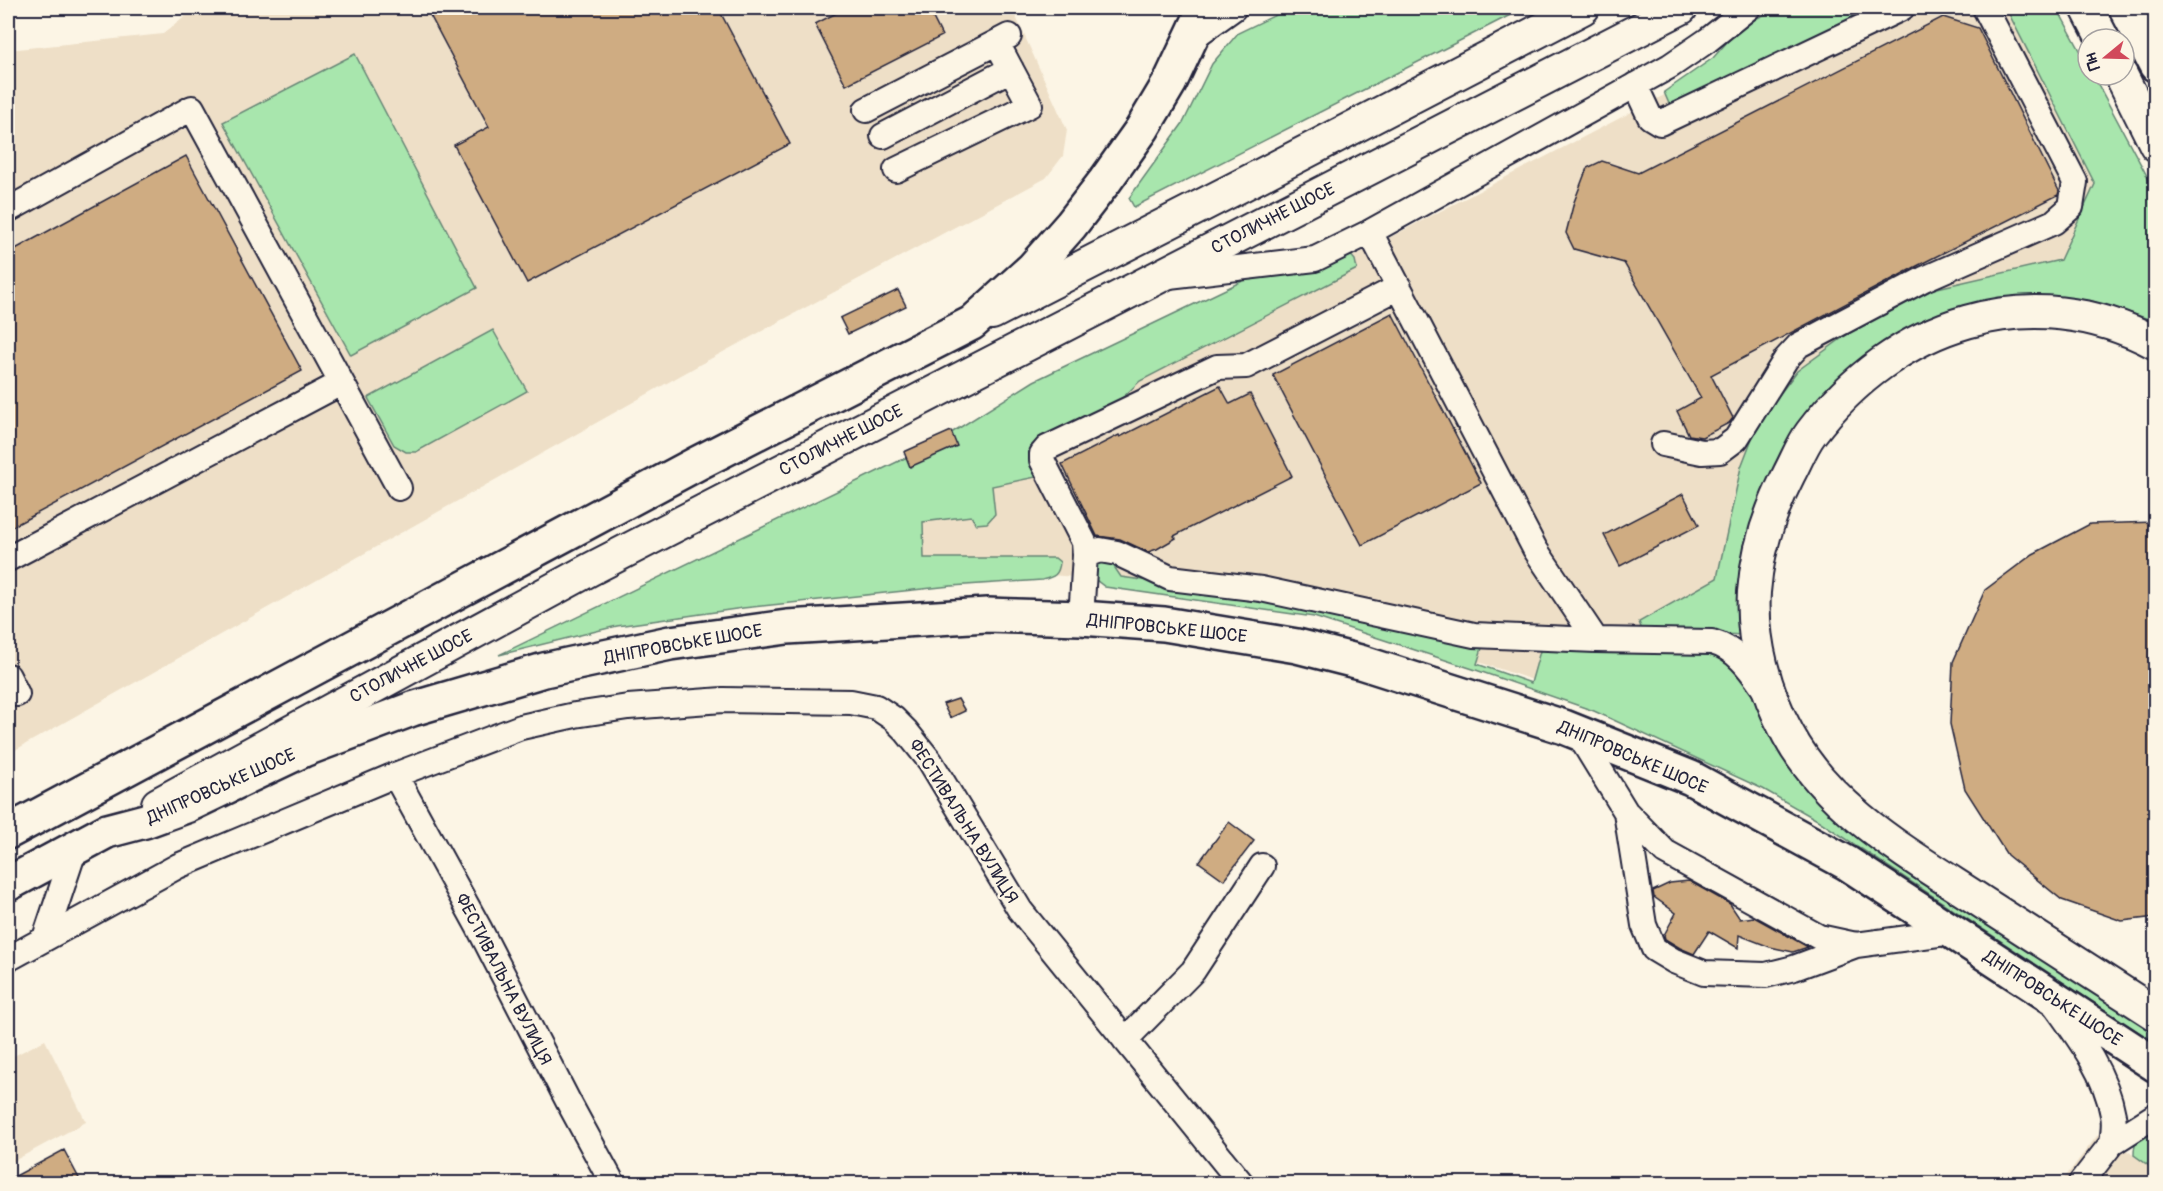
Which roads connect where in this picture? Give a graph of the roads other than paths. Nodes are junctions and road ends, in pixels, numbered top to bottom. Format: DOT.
graph roads {
  1 [pos="1205,8"];
  2 [pos="1234,8"];
  3 [pos="1582,8"];
  4 [pos="1681,8"];
  5 [pos="1748,8"];
  6 [pos="1902,8"];
  7 [pos="1984,8"];
  8 [pos="2087,8"];
  9 [pos="2126,8"];
  10 [pos="2097,27"];
  11 [pos="1191,39"];
  12 [pos="2156,65"];
  13 [pos="1011,69"];
  14 [pos="1635,85"];
  15 [pos="2127,87"];
  16 [pos="866,110"];
  17 [pos="883,136"];
  18 [pos="2156,145"];
  19 [pos="896,171"];
  20 [pos="8,210"];
  21 [pos="1370,232"];
  22 [pos="1158,277"];
  23 [pos="1399,287"];
  24 [pos="972,323"];
  25 [pos="2156,343"];
  26 [pos="341,382"];
  27 [pos="1664,444"];
  28 [pos="399,488"];
  29 [pos="1085,555"];
  30 [pos="8,559"];
  31 [pos="1081,618"];
  32 [pos="1596,640"];
  33 [pos="1774,704"];
  34 [pos="1577,732"];
  35 [pos="395,775"];
  36 [pos="1626,812"];
  37 [pos="107,831"];
  38 [pos="8,832"];
  39 [pos="75,848"];
  40 [pos="1262,866"];
  41 [pos="8,885"];
  42 [pos="1953,932"];
  43 [pos="45,938"];
  44 [pos="1856,945"];
  45 [pos="8,959"];
  46 [pos="2048,994"];
  47 [pos="2156,1014"];
  48 [pos="1125,1040"];
  49 [pos="2156,1065"];
  50 [pos="2156,1115"];
  51 [pos="2112,1143"];
  52 [pos="613,1184"];
  53 [pos="1242,1184"];
  54 [pos="2080,1184"];
  1 -- 11 [label="highway"];
  2 -- 11 [label="street"];
  3 -- 24 [label="main road"];
  4 -- 22 [label="main road, СТОЛИЧНЕ ШОСЕ"];
  5 -- 14 [label="street"];
  6 -- 14 [label="street"];
  7 -- 27 [label="street"];
  8 -- 10 [label="main road"];
  9 -- 12 [label="highway"];
  11 -- 24 [label="highway"];
  13 -- 16 [label="street"];
  13 -- 17 [label="street"];
  13 -- 19 [label="street"];
  14 -- 21 [label="street"];
  15 -- 18 [label="main road"];
  20 -- 26 [label="street"];
  21 -- 22 [label="street"];
  21 -- 23 [label="street"];
  22 -- 37 [label="main road, СТОЛИЧНЕ ШОСЕ"];
  23 -- 29 [label="street"];
  23 -- 32 [label="street"];
  24 -- 38 [label="highway"];
  25 -- 33 [label="main road"];
  26 -- 28 [label="street"];
  26 -- 30 [label="street"];
  29 -- 31 [label="street"];
  29 -- 32 [label="street"];
  31 -- 34 [label="highway, ДНІПРОВСЬКЕ ШОСЕ"];
  31 -- 37 [label="highway, ДНІПРОВСЬКЕ ШОСЕ"];
  32 -- 33 [label="street"];
  33 -- 47 [label="main road"];
  34 -- 36 [label="street"];
  34 -- 42 [label="highway, ДНІПРОВСЬКЕ ШОСЕ"];
  35 -- 43 [label="street, ФЕСТИВАЛЬНА ВУЛИЦЯ"];
  35 -- 48 [label="street, ФЕСТИВАЛЬНА ВУЛИЦЯ"];
  35 -- 52 [label="street, ФЕСТИВАЛЬНА ВУЛИЦЯ"];
  36 -- 44 [label="street"];
  36 -- 44 [label="street"];
  37 -- 39 [label="highway, СТОЛИЧНЕ ШОСЕ"];
  39 -- 41 [label="highway, СТОЛИЧНЕ ШОСЕ"];
  39 -- 43 [label="street"];
  40 -- 48 [label="street"];
  42 -- 44 [label="street"];
  42 -- 46 [label="highway, ДНІПРОВСЬКЕ ШОСЕ"];
  43 -- 45 [label="street, ФЕСТИВАЛЬНА ВУЛИЦЯ"];
  46 -- 49 [label="highway, ДНІПРОВСЬКЕ ШОСЕ"];
  46 -- 51 [label="street"];
  48 -- 53 [label="street, ФЕСТИВАЛЬНА ВУЛИЦЯ"];
  50 -- 51 [label="street"];
  51 -- 54 [label="street"];
}
